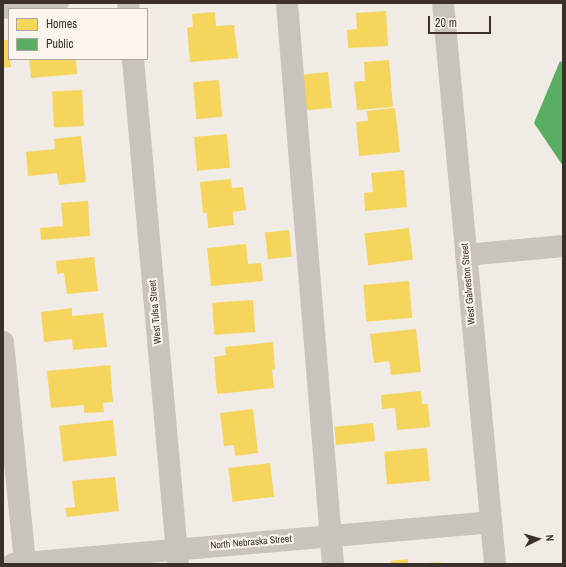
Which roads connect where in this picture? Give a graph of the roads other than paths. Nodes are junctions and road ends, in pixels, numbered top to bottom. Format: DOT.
graph roads {
  1 [pos="58,3"];
  2 [pos="287,3"];
  3 [pos="442,3"];
  4 [pos="3,8"];
  5 [pos="133,60"];
  6 [pos="563,246"];
  7 [pos="466,255"];
  8 [pos="3,342"];
  9 [pos="490,522"];
  10 [pos="331,535"];
  11 [pos="177,556"];
  12 [pos="21,564"];
  13 [pos="334,564"];
  14 [pos="495,564"];
  1 -- 4 [label="street"];
  2 -- 10 [label="street"];
  3 -- 7 [label="street, West Galveston Street"];
  5 -- 11 [label="street, West Tulsa Street"];
  6 -- 7 [label="street"];
  7 -- 9 [label="street, West Galveston Street"];
  8 -- 12 [label="street"];
  9 -- 10 [label="street, North Nebraska Street"];
  9 -- 14 [label="street, West Galveston Street"];
  10 -- 11 [label="street, North Nebraska Street"];
  10 -- 13 [label="street"];
  11 -- 12 [label="street, North Nebraska Street"];
}
